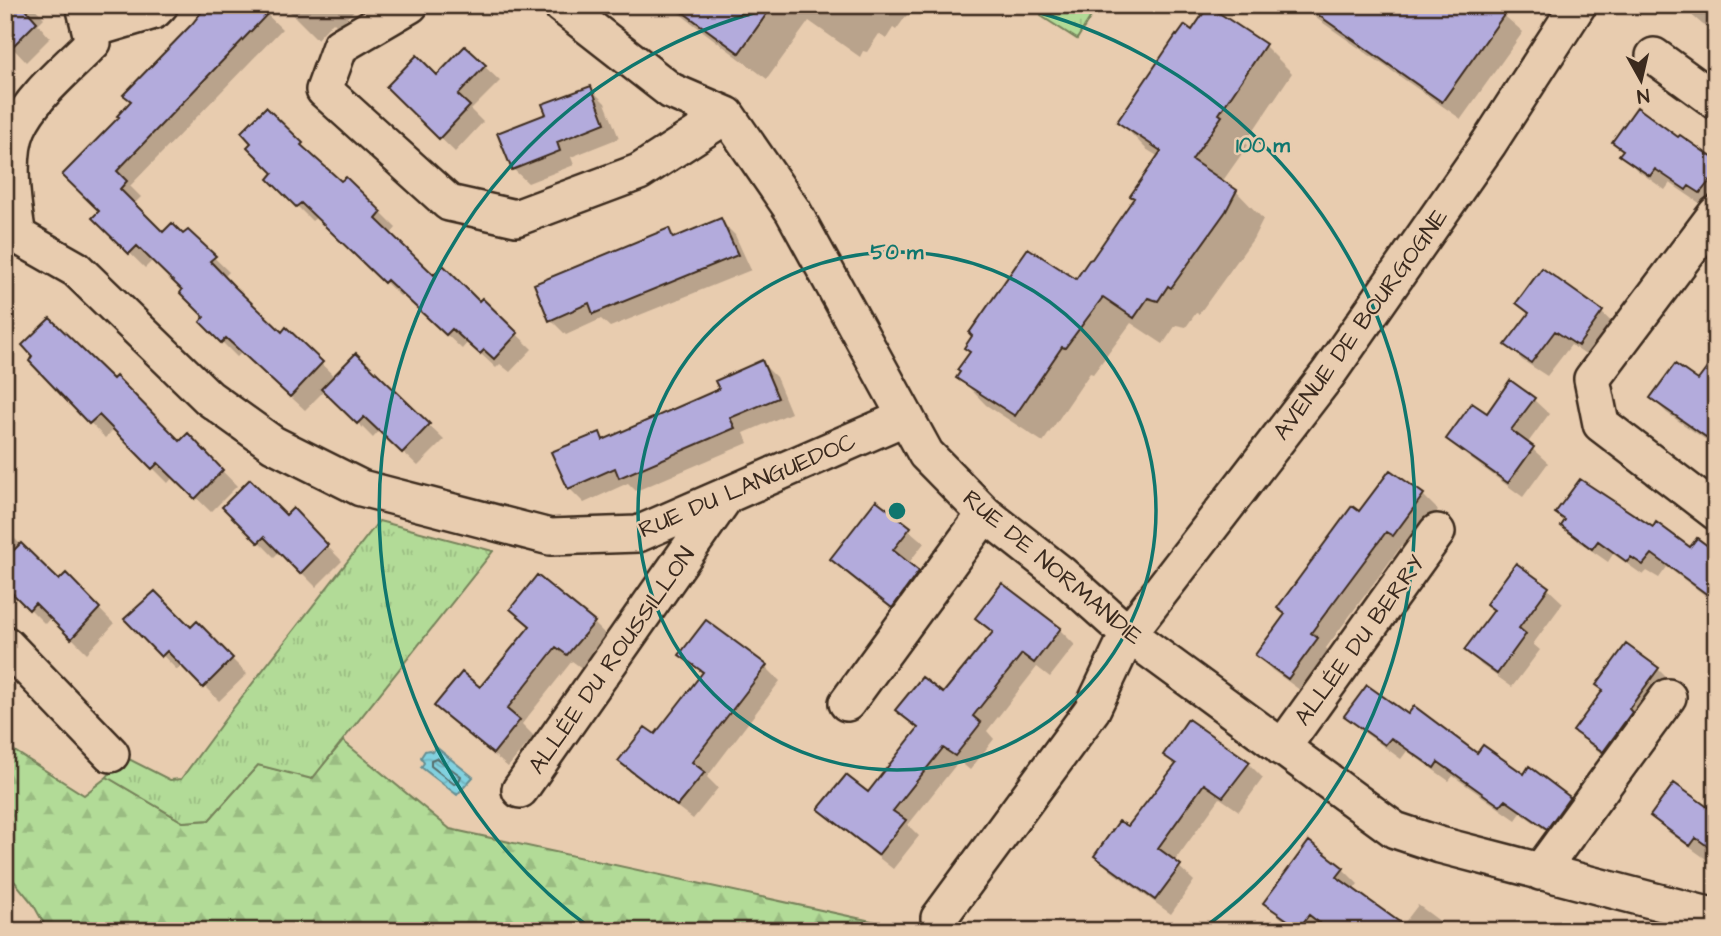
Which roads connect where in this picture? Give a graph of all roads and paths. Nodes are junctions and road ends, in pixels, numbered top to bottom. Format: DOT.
graph roads {
  1 [pos="160,5"];
  2 [pos="410,5"];
  3 [pos="561,5"];
  4 [pos="1578,5"];
  5 [pos="87,18"];
  6 [pos="1654,56"];
  7 [pos="1716,101"];
  8 [pos="727,115"];
  9 [pos="1716,214"];
  10 [pos="12,237"];
  11 [pos="906,417"];
  12 [pos="726,496"];
  13 [pos="1716,512"];
  14 [pos="985,514"];
  15 [pos="1437,532"];
  16 [pos="1128,634"];
  17 [pos="5,643"];
  18 [pos="1668,697"];
  19 [pos="847,703"];
  20 [pos="1282,748"];
  21 [pos="111,754"];
  22 [pos="520,790"];
  23 [pos="1539,872"];
  24 [pos="1716,917"];
  25 [pos="939,918"];
  1 -- 5 [label="street"];
  2 -- 8 [label="street"];
  3 -- 8 [label="street"];
  4 -- 16 [label="street, AVENUE DE BOURGOGNE"];
  5 -- 10 [label="street"];
  6 -- 7 [label="street"];
  8 -- 11 [label="street, RUE DE NORMANDIE"];
  9 -- 13 [label="street"];
  10 -- 12 [label="street, RUE DU LANGUEDOC"];
  11 -- 12 [label="street, RUE DU LANGUEDOC"];
  11 -- 14 [label="street, RUE DE NORMANDIE"];
  12 -- 22 [label="street, ALLÉE DU ROUSSILLON"];
  14 -- 16 [label="street, RUE DE NORMANDIE"];
  14 -- 19 [label="street"];
  15 -- 20 [label="street, ALLÉE DU BERRY"];
  16 -- 20 [label="street, RUE DE NORMANDIE"];
  16 -- 25 [label="street, AVENUE DE BOURGOGNE"];
  17 -- 21 [label="street"];
  18 -- 23 [label="street"];
  20 -- 23 [label="street, RUE DE NORMANDIE"];
  23 -- 24 [label="street, RUE DE NORMANDIE"];
}
